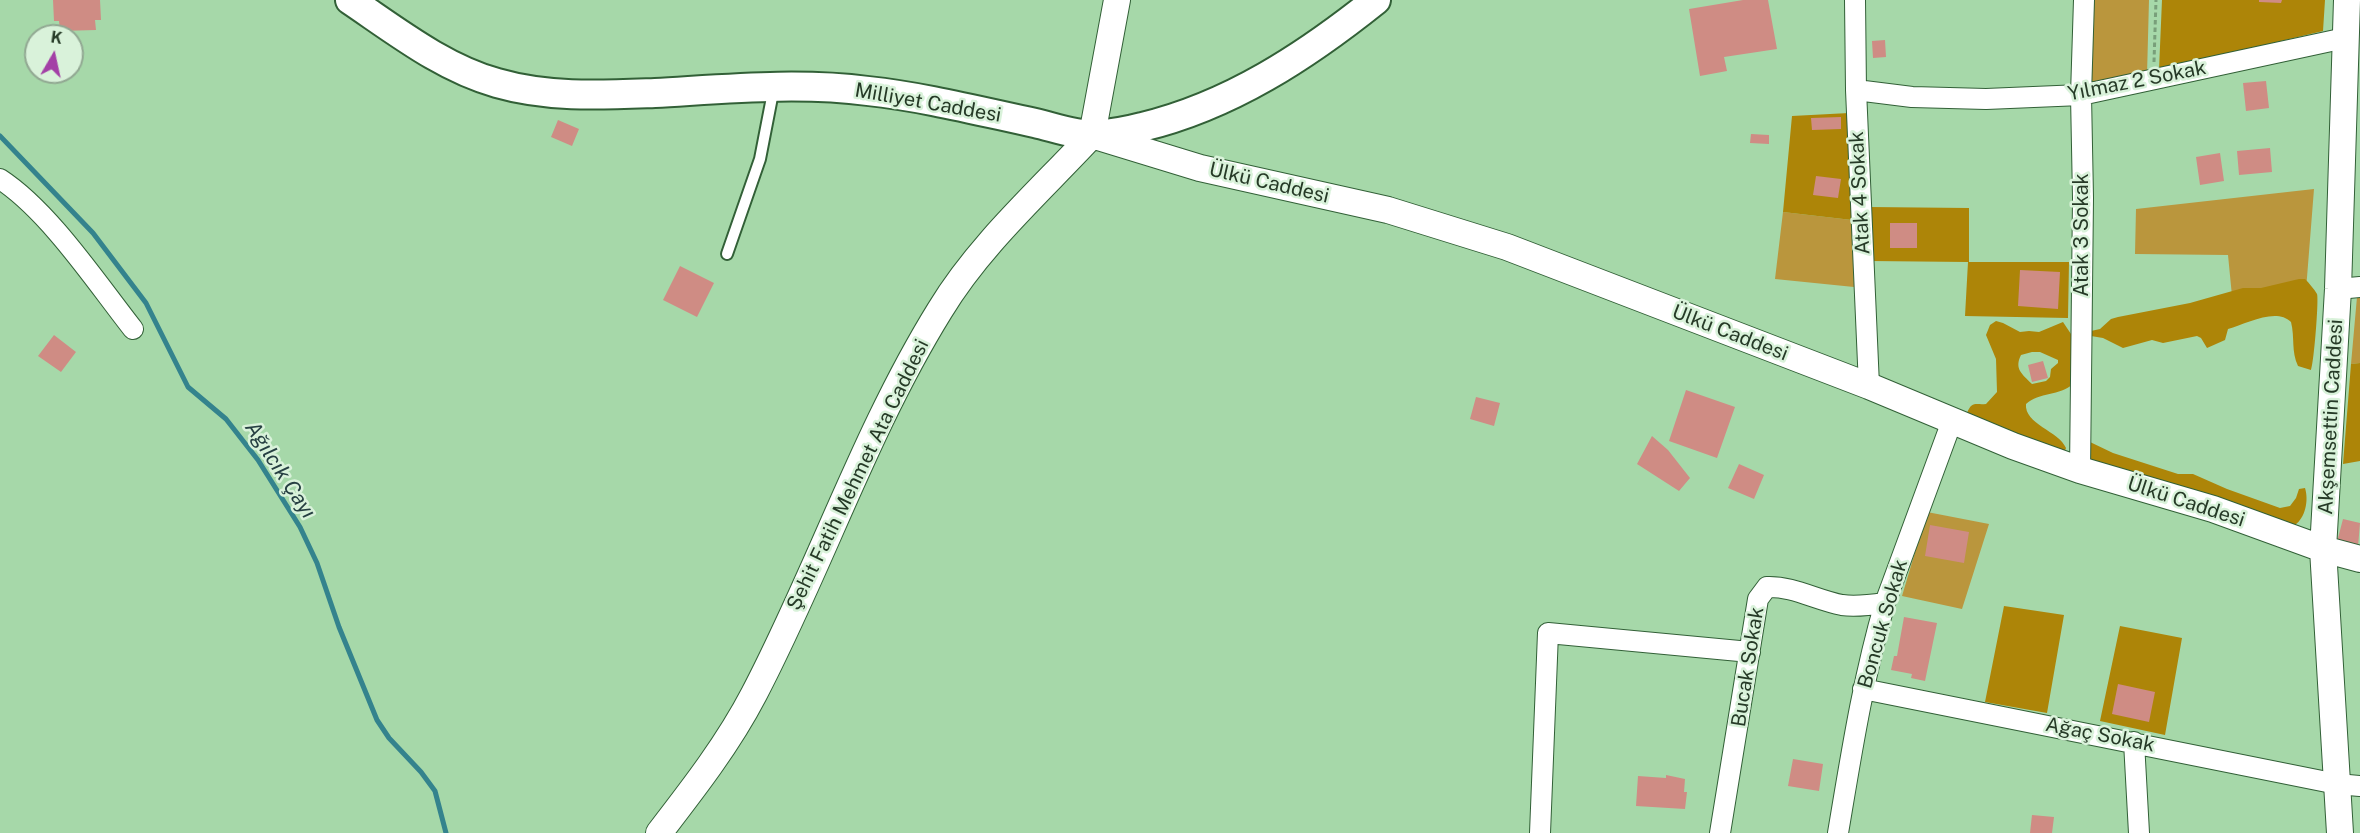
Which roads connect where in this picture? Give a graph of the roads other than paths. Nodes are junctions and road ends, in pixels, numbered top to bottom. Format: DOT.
graph roads {
  1 [pos="350,0"];
  2 [pos="1376,0"];
  3 [pos="1855,0"];
  4 [pos="2084,0"];
  5 [pos="2347,0"];
  6 [pos="1118,1"];
  7 [pos="2345,38"];
  8 [pos="774,87"];
  9 [pos="1856,90"];
  10 [pos="2081,94"];
  11 [pos="1092,135"];
  12 [pos="0,179"];
  13 [pos="727,254"];
  14 [pos="2349,288"];
  15 [pos="133,329"];
  16 [pos="1869,386"];
  17 [pos="1952,421"];
  18 [pos="2080,470"];
  19 [pos="2323,549"];
  20 [pos="2360,559"];
  21 [pos="1885,603"];
  22 [pos="1750,652"];
  23 [pos="1863,688"];
  24 [pos="2134,742"];
  25 [pos="2348,785"];
  26 [pos="659,833"];
  27 [pos="1540,833"];
  28 [pos="1720,833"];
  29 [pos="1838,833"];
  30 [pos="2139,833"];
  31 [pos="2340,833"];
  1 -- 8 [label="main road, Milliyet Caddesi"];
  2 -- 11 [label="main road"];
  3 -- 9 [label="street, Atak 4 Sokak"];
  4 -- 10 [label="street, Atak 3 Sokak"];
  5 -- 7 [label="street, Akşemsettin Caddesi"];
  6 -- 11 [label="street"];
  7 -- 10 [label="street, Yılmaz 2 Sokak"];
  7 -- 14 [label="street, Akşemsettin Caddesi"];
  8 -- 11 [label="main road, Milliyet Caddesi"];
  8 -- 13 [label="lane"];
  9 -- 10 [label="street, Yılmaz 2 Sokak"];
  9 -- 16 [label="street, Atak 4 Sokak"];
  10 -- 18 [label="street, Atak 3 Sokak"];
  11 -- 16 [label="street, Ülkü Caddesi"];
  11 -- 26 [label="street, Şehit Fatih Mehmet Ata Caddesi"];
  12 -- 15 [label="street"];
  14 -- 19 [label="street, Akşemsettin Caddesi"];
  16 -- 17 [label="street, Ülkü Caddesi"];
  17 -- 18 [label="street, Ülkü Caddesi"];
  17 -- 21 [label="street, Boncuk Sokak"];
  18 -- 19 [label="street, Ülkü Caddesi"];
  19 -- 20 [label="street, Ülkü Caddesi"];
  19 -- 25 [label="street, Akşemsettin Caddesi"];
  21 -- 22 [label="street, Bucak Sokak"];
  21 -- 23 [label="street, Boncuk Sokak"];
  22 -- 27 [label="street"];
  22 -- 28 [label="street, Bucak Sokak"];
  23 -- 24 [label="street, Ağaç Sokak"];
  23 -- 29 [label="street, Boncuk Sokak"];
  24 -- 25 [label="street, Ağaç Sokak"];
  24 -- 30 [label="street"];
  25 -- 31 [label="street, Akşemsettin Caddesi"];
}
